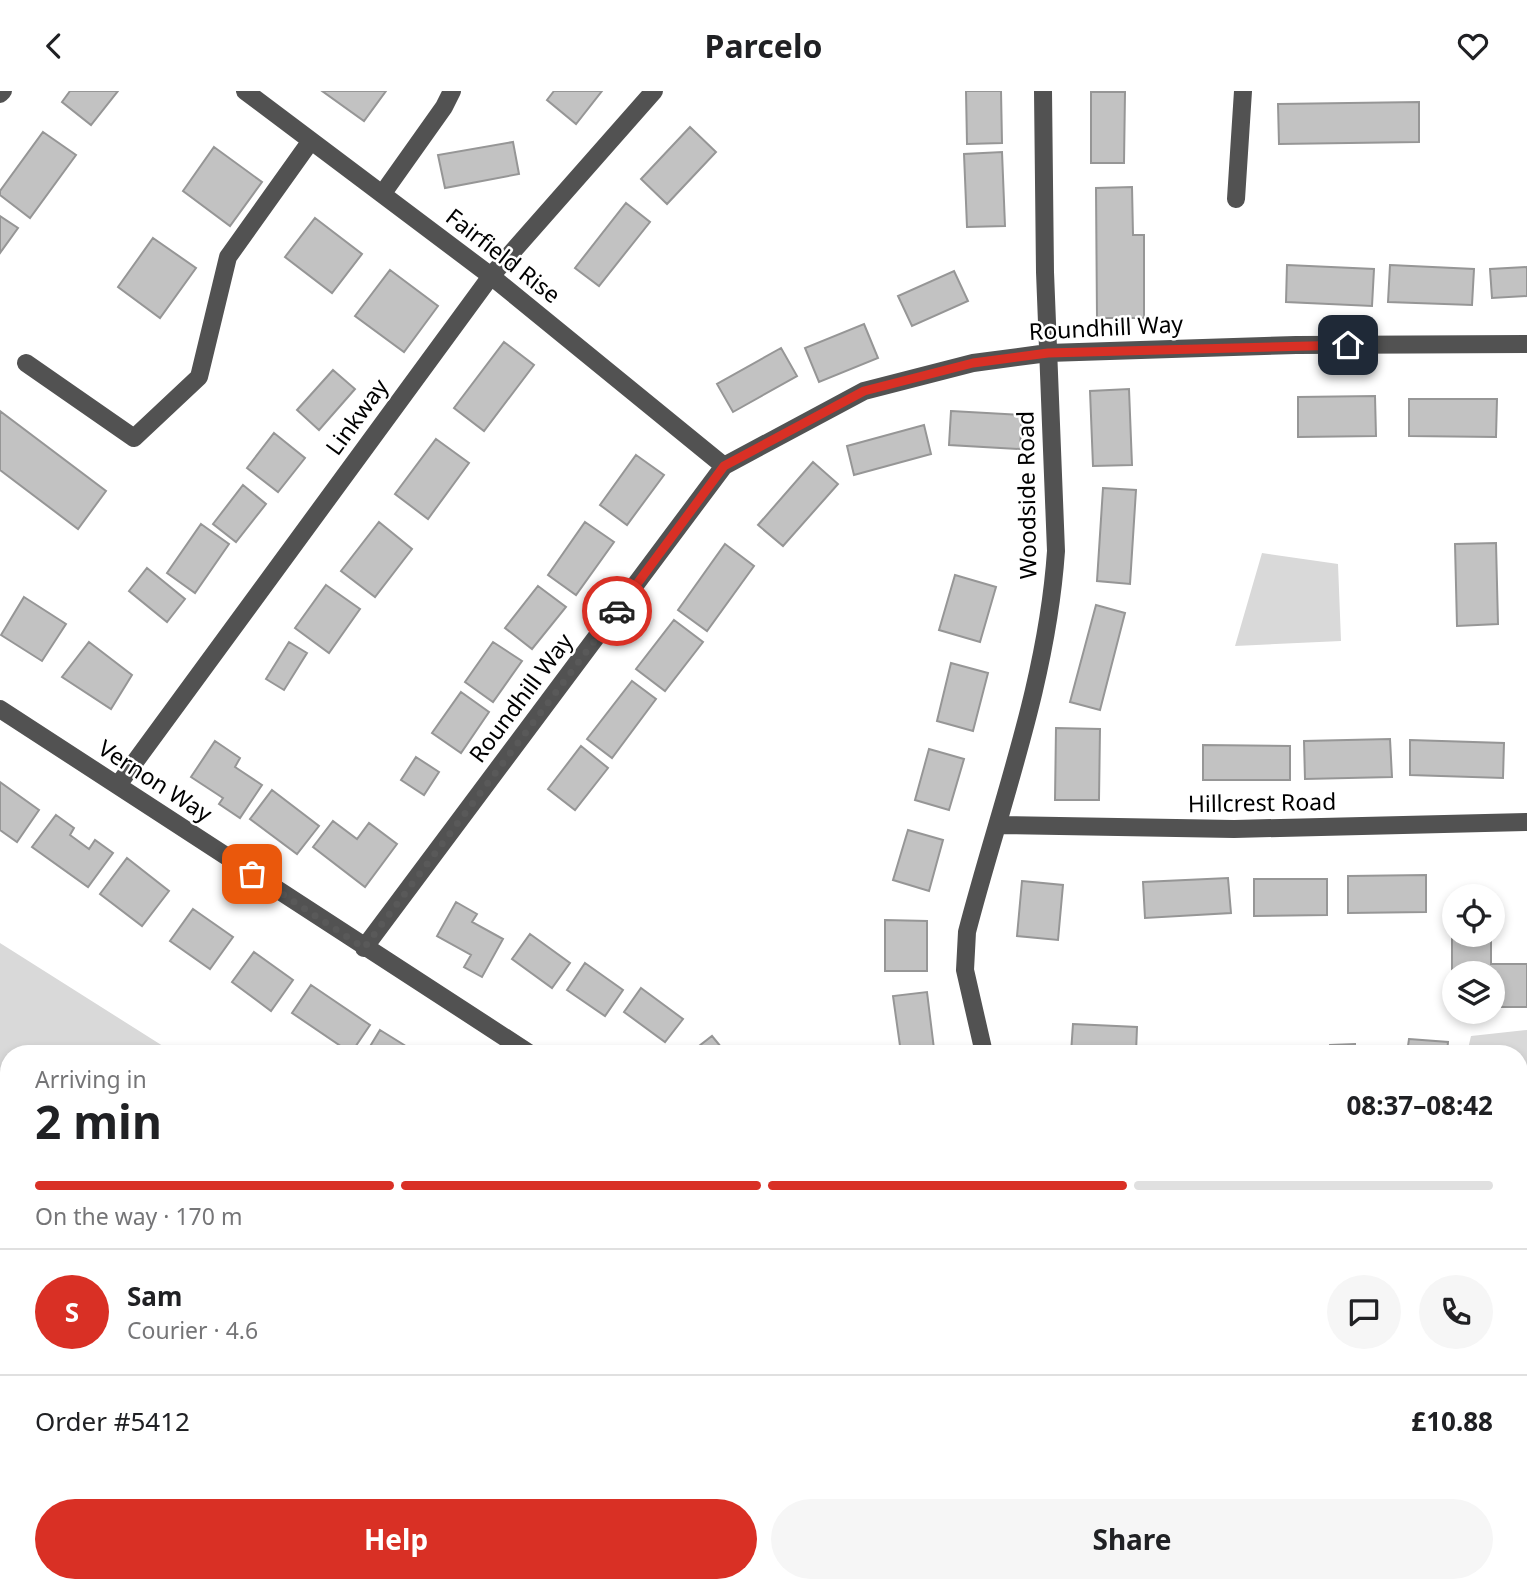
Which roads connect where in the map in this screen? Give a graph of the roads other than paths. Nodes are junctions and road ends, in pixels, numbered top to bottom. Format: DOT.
graph roads {
  1 [pos="245,91"];
  2 [pos="452,91"];
  3 [pos="654,91"];
  4 [pos="1043,91"];
  5 [pos="1243,91"];
  6 [pos="310,142"];
  7 [pos="383,193"];
  8 [pos="1236,199"];
  9 [pos="491,276"];
  10 [pos="1527,344"];
  11 [pos="1048,353"];
  12 [pos="26,363"];
  13 [pos="724,466"];
  14 [pos="0,709"];
  15 [pos="118,785"];
  16 [pos="1527,822"];
  17 [pos="999,825"];
  18 [pos="364,948"];
  19 [pos="516,1045"];
  20 [pos="983,1045"];
  1 -- 6 [label="street, Fairfield Rise"];
  2 -- 7 [label="street"];
  3 -- 9 [label="street, Linkway"];
  4 -- 11 [label="street, Woodside Road"];
  5 -- 8 [label="street"];
  6 -- 7 [label="street, Fairfield Rise"];
  6 -- 12 [label="street"];
  7 -- 9 [label="street, Fairfield Rise"];
  9 -- 13 [label="street, Fairfield Rise"];
  9 -- 15 [label="street, Linkway"];
  10 -- 11 [label="street, Roundhill Way"];
  11 -- 13 [label="street, Roundhill Way"];
  11 -- 17 [label="street, Woodside Road"];
  13 -- 18 [label="street, Roundhill Way"];
  14 -- 15 [label="street, Vernon Way"];
  15 -- 18 [label="street, Vernon Way"];
  16 -- 17 [label="street, Hillcrest Road"];
  17 -- 20 [label="street, Woodside Road"];
  18 -- 19 [label="street, Vernon Way"];
}
